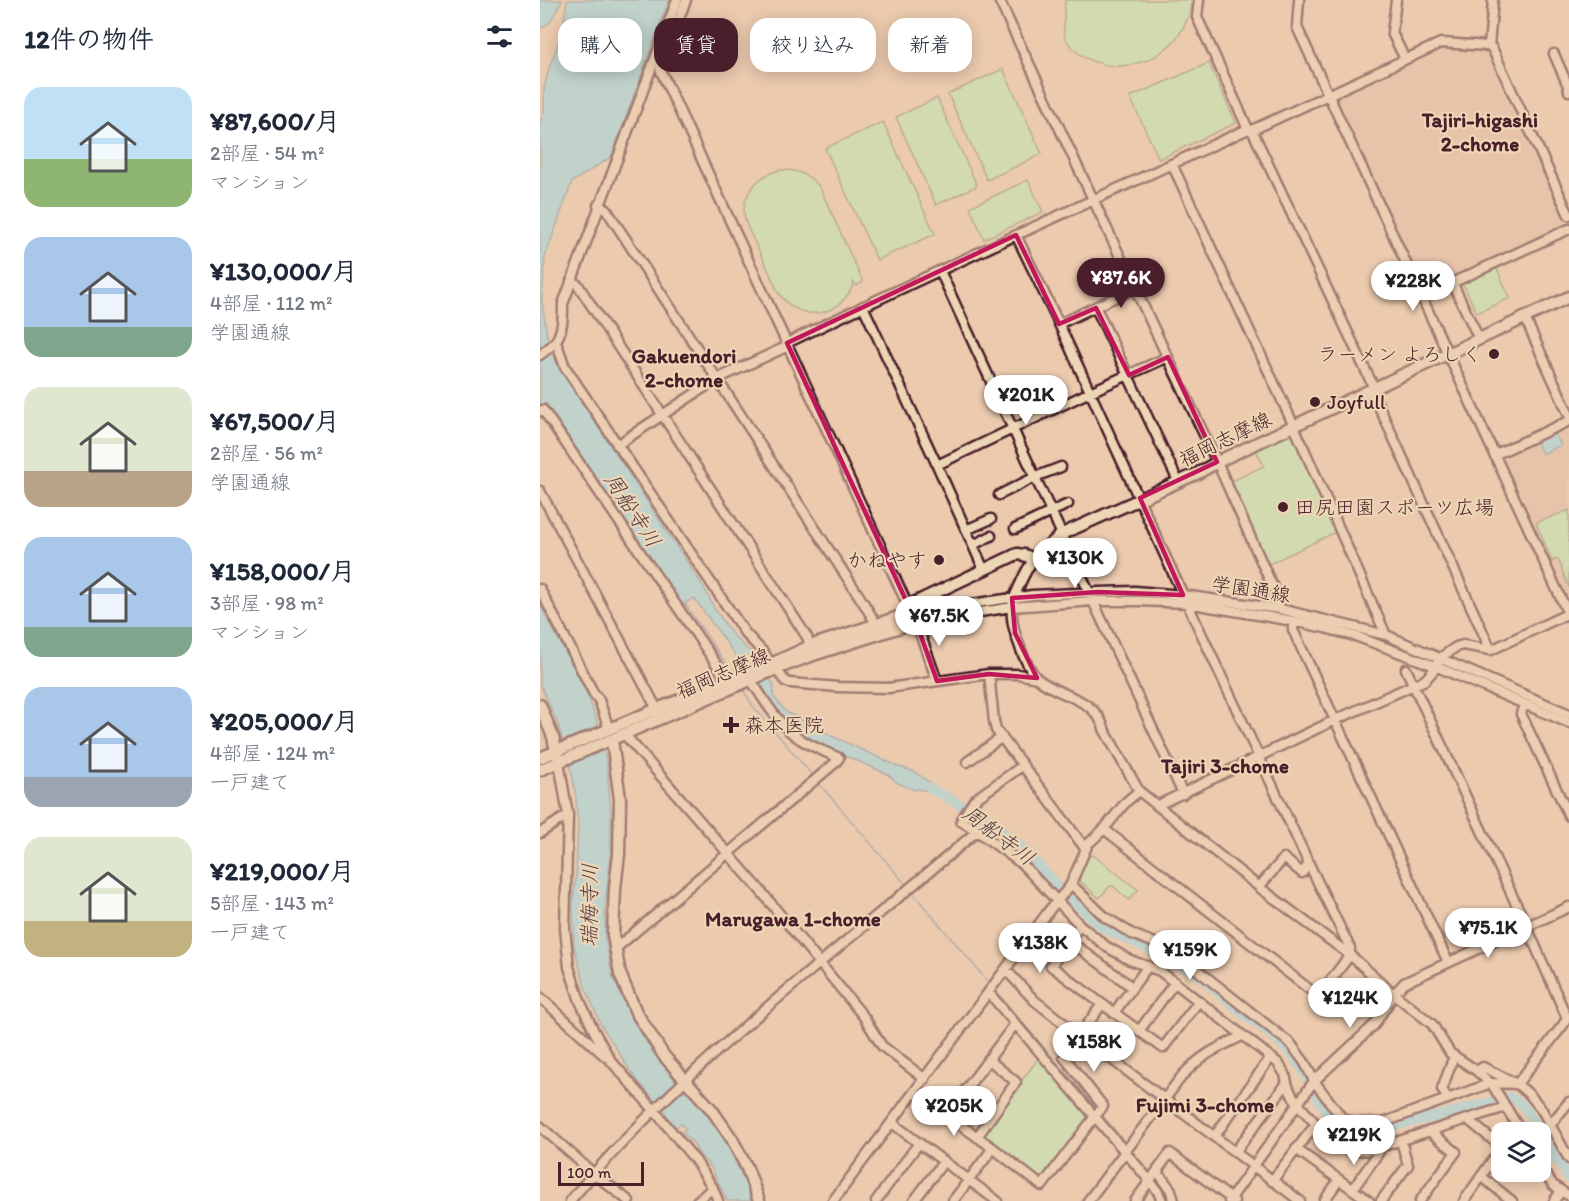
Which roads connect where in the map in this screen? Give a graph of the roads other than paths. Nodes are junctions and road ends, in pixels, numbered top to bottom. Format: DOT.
graph roads {
  1 [pos="677,0"];
  2 [pos="686,0"];
  3 [pos="999,0"];
  4 [pos="1199,0"];
  5 [pos="1299,0"];
  6 [pos="1396,0"];
  7 [pos="1493,0"];
  8 [pos="1489,46"];
  9 [pos="1554,54"];
  10 [pos="1405,60"];
  11 [pos="1569,92"];
  12 [pos="1328,95"];
  13 [pos="1250,129"];
  14 [pos="1172,164"];
  15 [pos="1093,200"];
  16 [pos="598,206"];
  17 [pos="1569,215"];
  18 [pos="1569,229"];
  19 [pos="1016,235"];
  20 [pos="940,271"];
  21 [pos="571,281"];
  22 [pos="1452,282"];
  23 [pos="1136,288"];
  24 [pos="1421,297"];
  25 [pos="1569,297"];
  26 [pos="863,306"];
  27 [pos="1096,308"];
  28 [pos="1525,318"];
  29 [pos="1059,324"];
  30 [pos="1479,339"];
  31 [pos="555,342"];
  32 [pos="787,344"];
  33 [pos="1447,354"];
  34 [pos="540,355"];
  35 [pos="1168,357"];
  36 [pos="1129,375"];
  37 [pos="717,379"];
  38 [pos="1372,389"];
  39 [pos="1090,392"];
  40 [pos="540,411"];
  41 [pos="1569,415"];
  42 [pos="663,416"];
  43 [pos="1569,422"];
  44 [pos="1294,426"];
  45 [pos="1013,429"];
  46 [pos="617,445"];
  47 [pos="1494,455"];
  48 [pos="1217,462"];
  49 [pos="937,465"];
  50 [pos="1061,467"];
  51 [pos="1035,477"];
  52 [pos="1178,481"];
  53 [pos="540,491"];
  54 [pos="999,495"];
  55 [pos="1140,498"];
  56 [pos="1068,504"];
  57 [pos="1051,512"];
  58 [pos="991,519"];
  59 [pos="1015,528"];
  60 [pos="966,531"];
  61 [pos="1062,534"];
  62 [pos="991,536"];
  63 [pos="973,545"];
  64 [pos="1034,559"];
  65 [pos="984,570"];
  66 [pos="540,589"];
  67 [pos="1089,592"];
  68 [pos="1185,599"];
  69 [pos="1093,601"];
  70 [pos="1013,602"];
  71 [pos="1280,609"];
  72 [pos="912,614"];
  73 [pos="1569,614"];
  74 [pos="1293,621"];
  75 [pos="876,624"];
  76 [pos="1386,635"];
  77 [pos="1491,650"];
  78 [pos="812,651"];
  79 [pos="1438,662"];
  80 [pos="772,666"];
  81 [pos="1406,669"];
  82 [pos="989,674"];
  83 [pos="1036,678"];
  84 [pos="751,680"];
  85 [pos="937,681"];
  86 [pos="730,684"];
  87 [pos="1414,686"];
  88 [pos="1524,704"];
  89 [pos="540,705"];
  90 [pos="1569,714"];
  91 [pos="657,715"];
  92 [pos="1335,720"];
  93 [pos="1569,723"];
  94 [pos="611,734"];
  95 [pos="625,735"];
  96 [pos="1002,737"];
  97 [pos="557,757"];
  98 [pos="1258,757"];
  99 [pos="540,758"];
  100 [pos="967,762"];
  101 [pos="1022,766"];
  102 [pos="540,770"];
  103 [pos="1139,791"];
  104 [pos="1183,794"];
  105 [pos="1158,805"];
  106 [pos="568,815"];
  107 [pos="1569,816"];
  108 [pos="1104,829"];
  109 [pos="977,831"];
  110 [pos="540,833"];
  111 [pos="1085,848"];
  112 [pos="729,854"];
  113 [pos="1308,864"];
  114 [pos="1070,885"];
  115 [pos="1259,887"];
  116 [pos="1058,901"];
  117 [pos="1569,907"];
  118 [pos="1080,925"];
  119 [pos="1527,927"];
  120 [pos="1068,940"];
  121 [pos="615,949"];
  122 [pos="1350,955"];
  123 [pos="1448,962"];
  124 [pos="820,964"];
  125 [pos="1148,966"];
  126 [pos="1006,970"];
  127 [pos="1175,982"];
  128 [pos="1132,987"];
  129 [pos="989,993"];
  130 [pos="1394,994"];
  131 [pos="540,997"];
  132 [pos="1199,1001"];
  133 [pos="1102,1004"];
  134 [pos="1114,1012"];
  135 [pos="1015,1023"];
  136 [pos="1139,1031"];
  137 [pos="1079,1035"];
  138 [pos="1242,1036"];
  139 [pos="1454,1056"];
  140 [pos="1270,1058"];
  141 [pos="989,1060"];
  142 [pos="611,1061"];
  143 [pos="1477,1071"];
  144 [pos="925,1079"];
  145 [pos="686,1081"];
  146 [pos="1314,1082"];
  147 [pos="1287,1083"];
  148 [pos="1517,1084"];
  149 [pos="1492,1085"];
  150 [pos="915,1093"];
  151 [pos="1164,1099"];
  152 [pos="1448,1099"];
  153 [pos="1569,1102"];
  154 [pos="1298,1104"];
  155 [pos="1506,1106"];
  156 [pos="654,1110"];
  157 [pos="946,1116"];
  158 [pos="1095,1118"];
  159 [pos="1467,1119"];
  160 [pos="1515,1122"];
  161 [pos="1548,1122"];
  162 [pos="892,1123"];
  163 [pos="1316,1124"];
  164 [pos="1551,1124"];
  165 [pos="540,1126"];
  166 [pos="1551,1127"];
  167 [pos="1429,1131"];
  168 [pos="977,1137"];
  169 [pos="1214,1137"];
  170 [pos="1401,1141"];
  171 [pos="918,1143"];
  172 [pos="993,1148"];
  173 [pos="1378,1148"];
  174 [pos="1296,1149"];
  175 [pos="1125,1152"];
  176 [pos="1235,1152"];
  177 [pos="1569,1159"];
  178 [pos="944,1161"];
  179 [pos="1254,1166"];
  180 [pos="1157,1171"];
  181 [pos="593,1173"];
  182 [pos="1481,1176"];
  183 [pos="969,1180"];
  184 [pos="1272,1180"];
  185 [pos="1339,1180"];
  186 [pos="1150,1182"];
  187 [pos="1551,1182"];
  188 [pos="713,1188"];
  189 [pos="1353,1189"];
  190 [pos="1561,1191"];
  191 [pos="1569,1197"];
  192 [pos="995,1200"];
  193 [pos="1231,1200"];
  194 [pos="570,1201"];
  195 [pos="629,1201"];
  196 [pos="696,1201"];
  197 [pos="718,1201"];
  198 [pos="759,1201"];
  199 [pos="833,1201"];
  200 [pos="876,1201"];
  201 [pos="914,1201"];
  202 [pos="953,1201"];
  203 [pos="1088,1201"];
  204 [pos="1135,1201"];
  205 [pos="1162,1201"];
  206 [pos="1174,1201"];
  207 [pos="1300,1201"];
  208 [pos="1324,1201"];
  209 [pos="1369,1201"];
  210 [pos="1382,1201"];
  211 [pos="1420,1201"];
  212 [pos="1464,1201"];
  213 [pos="1511,1201"];
  214 [pos="1554,1201"];
  1 -- 16 [label="street"];
  2 -- 32 [label="street"];
  3 -- 15 [label="street"];
  4 -- 13 [label="street"];
  5 -- 12 [label="street"];
  6 -- 10 [label="street"];
  7 -- 8 [label="street"];
  8 -- 10 [label="street"];
  8 -- 17 [label="street"];
  9 -- 11 [label="street"];
  10 -- 12 [label="street"];
  12 -- 13 [label="street"];
  12 -- 24 [label="street"];
  13 -- 14 [label="street"];
  13 -- 38 [label="street"];
  14 -- 15 [label="street"];
  14 -- 44 [label="street"];
  15 -- 19 [label="street"];
  15 -- 23 [label="street"];
  16 -- 21 [label="street"];
  16 -- 37 [label="street"];
  18 -- 22 [label="street"];
  19 -- 20 [label="street"];
  19 -- 29 [label="street"];
  20 -- 26 [label="street"];
  20 -- 45 [label="street"];
  21 -- 31 [label="street"];
  21 -- 42 [label="street"];
  22 -- 24 [label="street"];
  22 -- 30 [label="street"];
  23 -- 27 [label="street"];
  23 -- 35 [label="street"];
  24 -- 33 [label="street"];
  25 -- 28 [label="main road, 福岡志摩線"];
  26 -- 32 [label="street"];
  26 -- 49 [label="street"];
  27 -- 29 [label="street"];
  27 -- 36 [label="street"];
  28 -- 30 [label="main road, 福岡志摩線"];
  28 -- 41 [label="street"];
  29 -- 39 [label="street"];
  30 -- 33 [label="main road, 福岡志摩線"];
  31 -- 34 [label="street"];
  31 -- 46 [label="street"];
  32 -- 37 [label="street"];
  32 -- 72 [label="street"];
  33 -- 38 [label="main road, 福岡志摩線"];
  33 -- 47 [label="street"];
  35 -- 36 [label="street"];
  35 -- 48 [label="street"];
  36 -- 39 [label="street"];
  36 -- 52 [label="street"];
  37 -- 42 [label="street"];
  37 -- 75 [label="street"];
  38 -- 44 [label="main road, 福岡志摩線"];
  38 -- 77 [label="street"];
  39 -- 45 [label="street"];
  39 -- 55 [label="street"];
  40 -- 86 [label="street"];
  42 -- 46 [label="street"];
  42 -- 78 [label="street"];
  43 -- 47 [label="street"];
  44 -- 48 [label="main road, 福岡志摩線"];
  44 -- 76 [label="street"];
  45 -- 49 [label="street"];
  45 -- 51 [label="street"];
  46 -- 80 [label="street"];
  47 -- 73 [label="street"];
  48 -- 52 [label="main road, 福岡志摩線"];
  48 -- 71 [label="street"];
  49 -- 60 [label="street"];
  50 -- 51 [label="street"];
  51 -- 54 [label="street"];
  51 -- 57 [label="street"];
  52 -- 55 [label="main road, 福岡志摩線"];
  53 -- 91 [label="street"];
  55 -- 61 [label="main road, 福岡志摩線"];
  55 -- 68 [label="street"];
  56 -- 57 [label="street"];
  57 -- 59 [label="street"];
  57 -- 61 [label="street"];
  58 -- 60 [label="street"];
  60 -- 63 [label="street"];
  61 -- 64 [label="main road, 福岡志摩線"];
  61 -- 67 [label="street"];
  62 -- 63 [label="street"];
  63 -- 65 [label="street"];
  64 -- 65 [label="main road, 福岡志摩線"];
  64 -- 70 [label="street"];
  65 -- 72 [label="main road, 福岡志摩線"];
  66 -- 94 [label="street"];
  67 -- 68 [label="street, 学園通線"];
  67 -- 70 [label="street, 学園通線"];
  68 -- 69 [label="street, 学園通線"];
  68 -- 71 [label="street, 学園通線"];
  68 -- 74 [label="street, 学園通線"];
  68 -- 98 [label="street"];
  69 -- 70 [label="street, 学園通線"];
  69 -- 104 [label="street"];
  70 -- 72 [label="street, 学園通線"];
  70 -- 83 [label="street"];
  71 -- 76 [label="street, 学園通線"];
  72 -- 75 [label="main road, 福岡志摩線"];
  72 -- 78 [label="main road, 福岡志摩線"];
  72 -- 85 [label="street"];
  73 -- 77 [label="street"];
  74 -- 79 [label="street, 学園通線"];
  74 -- 92 [label="street"];
  75 -- 78 [label="main road, 福岡志摩線"];
  76 -- 79 [label="street, 学園通線"];
  77 -- 79 [label="street"];
  78 -- 80 [label="main road, 福岡志摩線"];
  79 -- 87 [label="street"];
  79 -- 88 [label="street, 学園通線"];
  79 -- 90 [label="street, 学園通線"];
  80 -- 84 [label="main road, 福岡志摩線"];
  80 -- 85 [label="street"];
  80 -- 86 [label="main road"];
  81 -- 87 [label="street"];
  82 -- 83 [label="street"];
  82 -- 85 [label="street"];
  82 -- 96 [label="street"];
  83 -- 103 [label="street"];
  84 -- 86 [label="main road, 福岡志摩線"];
  84 -- 112 [label="street"];
  86 -- 91 [label="main road, 福岡志摩線"];
  87 -- 92 [label="street"];
  87 -- 119 [label="street"];
  88 -- 93 [label="street, 学園通線"];
  88 -- 107 [label="street"];
  89 -- 97 [label="main road"];
  91 -- 94 [label="main road, 福岡志摩線"];
  91 -- 95 [label="main road, 福岡志摩線"];
  92 -- 98 [label="street"];
  92 -- 123 [label="street"];
  94 -- 95 [label="main road, 福岡志摩線"];
  94 -- 97 [label="main road, 福岡志摩線"];
  94 -- 121 [label="main road"];
  95 -- 112 [label="street"];
  96 -- 100 [label="street"];
  96 -- 101 [label="street"];
  97 -- 99 [label="main road, 福岡志摩線"];
  97 -- 102 [label="main road, 福岡志摩線"];
  97 -- 106 [label="street"];
  98 -- 104 [label="street"];
  98 -- 113 [label="street"];
  101 -- 109 [label="street"];
  101 -- 111 [label="street"];
  103 -- 105 [label="street"];
  103 -- 108 [label="street"];
  104 -- 105 [label="street"];
  105 -- 115 [label="street"];
  106 -- 110 [label="street"];
  106 -- 142 [label="street"];
  108 -- 111 [label="street"];
  108 -- 122 [label="street"];
  109 -- 116 [label="street"];
  109 -- 124 [label="street"];
  111 -- 114 [label="street"];
  112 -- 121 [label="street"];
  112 -- 124 [label="street"];
  113 -- 115 [label="street"];
  113 -- 122 [label="street"];
  114 -- 116 [label="street"];
  114 -- 146 [label="street"];
  115 -- 122 [label="street"];
  116 -- 118 [label="street"];
  116 -- 126 [label="street"];
  117 -- 119 [label="street"];
  118 -- 120 [label="street"];
  118 -- 125 [label="street"];
  119 -- 123 [label="street"];
  119 -- 148 [label="street"];
  120 -- 128 [label="street"];
  120 -- 133 [label="street"];
  121 -- 145 [label="main road"];
  122 -- 130 [label="street"];
  123 -- 130 [label="street"];
  124 -- 144 [label="street"];
  124 -- 145 [label="street"];
  125 -- 127 [label="street"];
  125 -- 128 [label="street"];
  126 -- 129 [label="street"];
  126 -- 137 [label="street"];
  127 -- 132 [label="street"];
  127 -- 136 [label="street"];
  128 -- 134 [label="street"];
  129 -- 135 [label="street"];
  129 -- 144 [label="street"];
  130 -- 139 [label="street"];
  130 -- 146 [label="street"];
  131 -- 142 [label="street"];
  132 -- 136 [label="street"];
  132 -- 138 [label="street"];
  133 -- 134 [label="street"];
  133 -- 137 [label="street"];
  134 -- 136 [label="street"];
  135 -- 141 [label="street"];
  135 -- 158 [label="street"];
  137 -- 151 [label="street"];
  137 -- 158 [label="street"];
  138 -- 140 [label="street"];
  138 -- 151 [label="street"];
  139 -- 143 [label="street"];
  139 -- 152 [label="street"];
  140 -- 147 [label="street"];
  140 -- 169 [label="street"];
  141 -- 157 [label="street"];
  141 -- 168 [label="street"];
  142 -- 156 [label="street"];
  143 -- 148 [label="street"];
  143 -- 149 [label="street"];
  144 -- 150 [label="street"];
  145 -- 156 [label="street"];
  145 -- 198 [label="main road"];
  146 -- 152 [label="street"];
  146 -- 154 [label="street"];
  147 -- 154 [label="street"];
  147 -- 176 [label="street"];
  148 -- 149 [label="street"];
  148 -- 161 [label="street"];
  149 -- 152 [label="street"];
  149 -- 155 [label="street"];
  150 -- 157 [label="street"];
  150 -- 162 [label="street"];
  151 -- 169 [label="street"];
  151 -- 175 [label="street"];
  153 -- 164 [label="street"];
  154 -- 163 [label="street"];
  154 -- 179 [label="street"];
  155 -- 159 [label="street"];
  155 -- 160 [label="street"];
  156 -- 181 [label="street"];
  156 -- 188 [label="street"];
  157 -- 168 [label="street"];
  158 -- 172 [label="street"];
  158 -- 175 [label="street"];
  159 -- 167 [label="street"];
  159 -- 182 [label="street"];
  162 -- 171 [label="street"];
  162 -- 199 [label="street"];
  163 -- 173 [label="street"];
  163 -- 174 [label="street"];
  165 -- 181 [label="street"];
  166 -- 177 [label="street"];
  167 -- 170 [label="street"];
  167 -- 211 [label="street"];
  168 -- 172 [label="street"];
  169 -- 176 [label="street"];
  170 -- 173 [label="street"];
  170 -- 210 [label="street"];
  171 -- 178 [label="street"];
  171 -- 200 [label="street"];
  172 -- 183 [label="street"];
  173 -- 189 [label="street"];
  174 -- 184 [label="street"];
  174 -- 185 [label="street"];
  175 -- 186 [label="street"];
  175 -- 203 [label="street"];
  176 -- 179 [label="street"];
  178 -- 183 [label="street"];
  178 -- 201 [label="street"];
  179 -- 184 [label="street"];
  179 -- 193 [label="street"];
  180 -- 186 [label="street"];
  180 -- 193 [label="street"];
  180 -- 206 [label="street"];
  181 -- 194 [label="street"];
  181 -- 195 [label="street"];
  182 -- 212 [label="street"];
  182 -- 213 [label="street"];
  183 -- 192 [label="street"];
  183 -- 202 [label="street"];
  184 -- 207 [label="street"];
  185 -- 189 [label="street"];
  185 -- 208 [label="street"];
  186 -- 204 [label="street"];
  186 -- 205 [label="street"];
  187 -- 190 [label="street"];
  188 -- 196 [label="street"];
  188 -- 197 [label="street"];
  189 -- 209 [label="street"];
  190 -- 191 [label="street"];
  190 -- 214 [label="street"];
}
